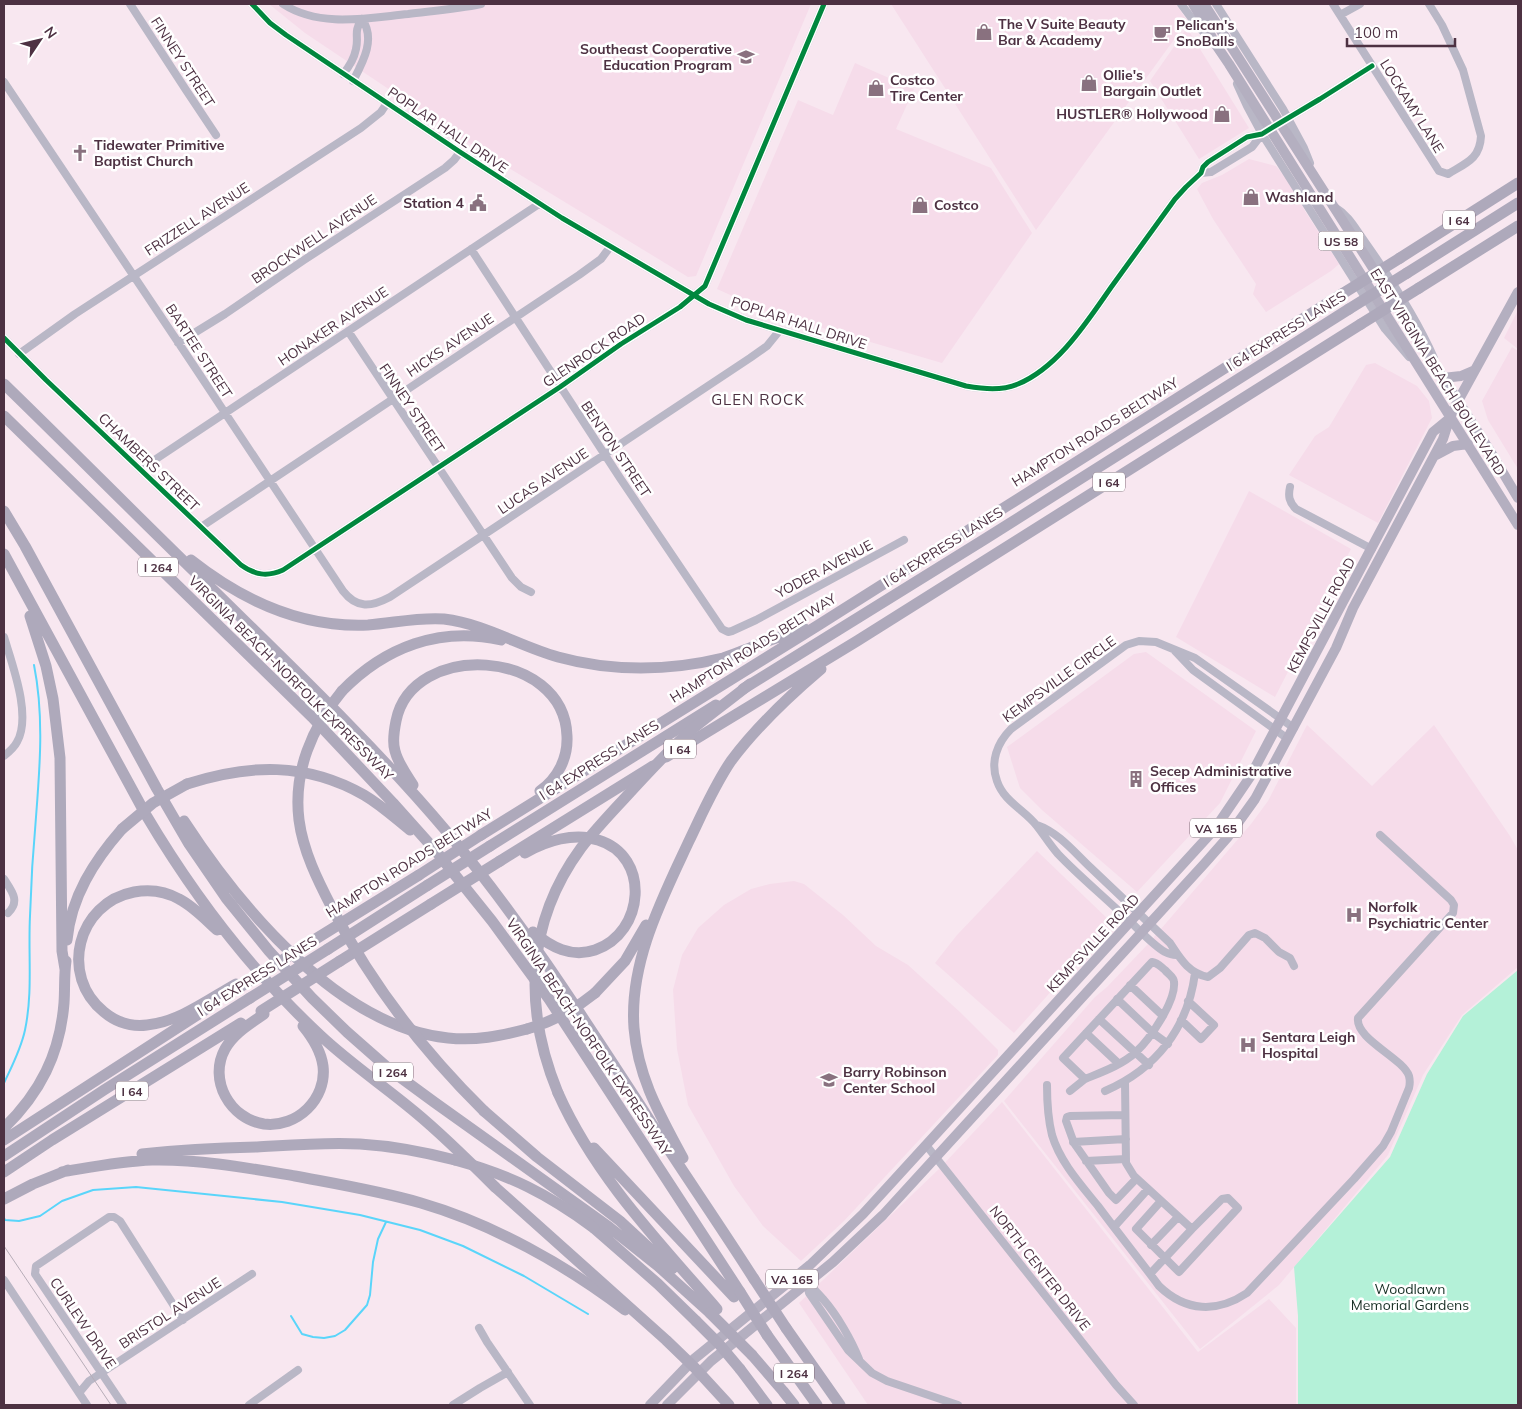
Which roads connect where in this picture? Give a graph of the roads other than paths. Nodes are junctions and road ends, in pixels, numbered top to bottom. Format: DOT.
graph roads {
  1 [pos="130,4"];
  2 [pos="252,4"];
  3 [pos="283,4"];
  4 [pos="481,4"];
  5 [pos="1181,4"];
  6 [pos="1193,4"];
  7 [pos="1204,4"];
  8 [pos="1216,4"];
  9 [pos="1333,4"];
  10 [pos="1360,4"];
  11 [pos="1429,4"];
  12 [pos="820,5"];
  13 [pos="1340,15"];
  14 [pos="362,18"];
  15 [pos="1214,42"];
  16 [pos="1372,66"];
  17 [pos="343,74"];
  18 [pos="353,81"];
  19 [pos="4,82"];
  20 [pos="387,103"];
  21 [pos="1284,121"];
  22 [pos="1266,131"];
  23 [pos="216,135"];
  24 [pos="460,152"];
  25 [pos="1518,183"];
  26 [pos="1518,203"];
  27 [pos="539,204"];
  28 [pos="1518,226"];
  29 [pos="610,247"];
  30 [pos="471,249"];
  31 [pos="134,276"];
  32 [pos="1518,292"];
  33 [pos="694,296"];
  34 [pos="514,317"];
  35 [pos="780,330"];
  36 [pos="348,331"];
  37 [pos="4,338"];
  38 [pos="178,343"];
  39 [pos="19,354"];
  40 [pos="1475,370"];
  41 [pos="1443,378"];
  42 [pos="4,384"];
  43 [pos="560,387"];
  44 [pos="392,400"];
  45 [pos="1458,401"];
  46 [pos="225,413"];
  47 [pos="4,416"];
  48 [pos="1450,417"];
  49 [pos="1468,444"];
  50 [pos="605,455"];
  51 [pos="1435,456"];
  52 [pos="438,467"];
  53 [pos="141,469"];
  54 [pos="270,481"];
  55 [pos="1508,481"];
  56 [pos="1290,487"];
  57 [pos="1518,489"];
  58 [pos="1518,498"];
  59 [pos="4,511"];
  60 [pos="1518,524"];
  61 [pos="150,527"];
  62 [pos="201,527"];
  63 [pos="484,536"];
  64 [pos="904,540"];
  65 [pos="315,549"];
  66 [pos="1372,549"];
  67 [pos="4,554"];
  68 [pos="289,567"];
  69 [pos="11,568"];
  70 [pos="531,592"];
  71 [pos="390,597"];
  72 [pos="756,620"];
  73 [pos="817,626"];
  74 [pos="4,637"];
  75 [pos="857,641"];
  76 [pos="527,646"];
  77 [pos="1175,651"];
  78 [pos="6,657"];
  79 [pos="1218,674"];
  80 [pos="750,684"];
  81 [pos="1212,684"];
  82 [pos="1281,719"];
  83 [pos="1294,728"];
  84 [pos="1275,730"];
  85 [pos="1288,739"];
  86 [pos="4,756"];
  87 [pos="144,765"];
  88 [pos="503,822"];
  89 [pos="1037,825"];
  90 [pos="447,833"];
  91 [pos="1380,835"];
  92 [pos="435,850"];
  93 [pos="1072,850"];
  94 [pos="1064,859"];
  95 [pos="502,860"];
  96 [pos="676,869"];
  97 [pos="4,879"];
  98 [pos="502,900"];
  99 [pos="8,912"];
  100 [pos="1139,913"];
  101 [pos="1131,922"];
  102 [pos="1150,924"];
  103 [pos="1142,932"];
  104 [pos="1176,955"];
  105 [pos="246,957"];
  106 [pos="1294,966"];
  107 [pos="65,968"];
  108 [pos="1195,973"];
  109 [pos="238,985"];
  110 [pos="1130,985"];
  111 [pos="276,991"];
  112 [pos="1117,999"];
  113 [pos="1188,1001"];
  114 [pos="263,1012"];
  115 [pos="1163,1016"];
  116 [pos="1099,1019"];
  117 [pos="1181,1020"];
  118 [pos="1086,1033"];
  119 [pos="1153,1033"];
  120 [pos="1168,1044"];
  121 [pos="1135,1052"];
  122 [pos="1118,1063"];
  123 [pos="1149,1065"];
  124 [pos="1085,1079"];
  125 [pos="1125,1082"];
  126 [pos="1047,1085"];
  127 [pos="1070,1091"];
  128 [pos="1105,1091"];
  129 [pos="565,1108"];
  130 [pos="1125,1115"];
  131 [pos="4,1128"];
  132 [pos="1126,1139"];
  133 [pos="4,1140"];
  134 [pos="1073,1142"];
  135 [pos="926,1145"];
  136 [pos="4,1156"];
  137 [pos="936,1157"];
  138 [pos="1126,1159"];
  139 [pos="1086,1161"];
  140 [pos="4,1172"];
  141 [pos="62,1172"];
  142 [pos="1136,1179"];
  143 [pos="1148,1189"];
  144 [pos="4,1199"];
  145 [pos="1161,1201"];
  146 [pos="710,1210"];
  147 [pos="1178,1216"];
  148 [pos="1114,1227"];
  149 [pos="1192,1229"];
  150 [pos="1151,1245"];
  151 [pos="1165,1258"];
  152 [pos="799,1273"];
  153 [pos="252,1274"];
  154 [pos="1150,1274"];
  155 [pos="4,1280"];
  156 [pos="807,1284"];
  157 [pos="737,1294"];
  158 [pos="713,1311"];
  159 [pos="183,1320"];
  160 [pos="479,1328"];
  161 [pos="676,1349"];
  162 [pos="298,1370"];
  163 [pos="508,1372"];
  164 [pos="101,1374"];
  165 [pos="79,1393"];
  166 [pos="87,1405"];
  167 [pos="123,1405"];
  168 [pos="249,1405"];
  169 [pos="453,1405"];
  170 [pos="530,1405"];
  171 [pos="650,1405"];
  172 [pos="667,1405"];
  173 [pos="729,1405"];
  174 [pos="767,1405"];
  175 [pos="794,1405"];
  176 [pos="817,1405"];
  177 [pos="840,1405"];
  178 [pos="958,1405"];
  179 [pos="1134,1405"];
  1 -- 23 [label="street, FINNEY STREET"];
  2 -- 17 [label="street, POPLAR HALL DRIVE"];
  3 -- 14 [label="street"];
  4 -- 14 [label="street"];
  5 -- 15 [label="street"];
  6 -- 15 [label="main road, EAST VIRGINIA BEACH BOULEVARD / US 58"];
  7 -- 21 [label="main road, EAST VIRGINIA BEACH BOULEVARD / US 58"];
  8 -- 21 [label="street"];
  9 -- 13 [label="street, LOCKAMY LANE"];
  10 -- 13 [label="street"];
  11 -- 16 [label="street, LOCKAMY LANE"];
  12 -- 33 [label="street, GLENROCK ROAD"];
  13 -- 16 [label="street, LOCKAMY LANE"];
  14 -- 17 [label="street"];
  14 -- 18 [label="street"];
  15 -- 22 [label="main road, EAST VIRGINIA BEACH BOULEVARD / US 58"];
  16 -- 21 [label="street, POPLAR HALL DRIVE"];
  17 -- 18 [label="street, POPLAR HALL DRIVE"];
  18 -- 20 [label="street, POPLAR HALL DRIVE"];
  19 -- 31 [label="street, BARTEE STREET"];
  20 -- 24 [label="street, POPLAR HALL DRIVE"];
  20 -- 31 [label="street, FRIZZELL AVENUE"];
  21 -- 22 [label="street, POPLAR HALL DRIVE"];
  21 -- 41 [label="main road, EAST VIRGINIA BEACH BOULEVARD / US 58"];
  22 -- 35 [label="street, POPLAR HALL DRIVE"];
  22 -- 48 [label="main road, EAST VIRGINIA BEACH BOULEVARD / US 58"];
  24 -- 27 [label="street, POPLAR HALL DRIVE"];
  24 -- 38 [label="street, BROCKWELL AVENUE"];
  25 -- 73 [label="highway, HAMPTON ROADS BELTWAY / I 64, bridge"];
  26 -- 80 [label="highway, I 64 EXPRESS LANES, bridge"];
  27 -- 29 [label="street, POPLAR HALL DRIVE"];
  27 -- 30 [label="street, HONAKER AVENUE"];
  28 -- 75 [label="highway, I 64, bridge"];
  29 -- 33 [label="street, POPLAR HALL DRIVE"];
  29 -- 34 [label="street, HICKS AVENUE"];
  30 -- 34 [label="street, BENTON STREET"];
  30 -- 36 [label="street, HONAKER AVENUE"];
  31 -- 38 [label="street, BARTEE STREET"];
  31 -- 39 [label="street, FRIZZELL AVENUE"];
  32 -- 40 [label="main road, KEMPSVILLE ROAD / VA 165"];
  33 -- 35 [label="street, POPLAR HALL DRIVE"];
  33 -- 43 [label="street, GLENROCK ROAD"];
  34 -- 43 [label="street, BENTON STREET"];
  34 -- 44 [label="street, HICKS AVENUE"];
  35 -- 50 [label="street, LUCAS AVENUE"];
  36 -- 44 [label="street, FINNEY STREET"];
  36 -- 46 [label="street, HONAKER AVENUE"];
  37 -- 39 [label="street, CHAMBERS STREET"];
  38 -- 46 [label="street, BARTEE STREET"];
  39 -- 53 [label="street, CHAMBERS STREET"];
  40 -- 41 [label="main road"];
  40 -- 45 [label="main road, KEMPSVILLE ROAD / VA 165"];
  41 -- 45 [label="main road, EAST VIRGINIA BEACH BOULEVARD / US 58"];
  42 -- 61 [label="highway"];
  43 -- 50 [label="street, BENTON STREET"];
  43 -- 52 [label="street, GLENROCK ROAD"];
  44 -- 52 [label="street, FINNEY STREET"];
  44 -- 54 [label="street, HICKS AVENUE"];
  45 -- 48 [label="main road, KEMPSVILLE ROAD / VA 165"];
  45 -- 55 [label="main road, EAST VIRGINIA BEACH BOULEVARD / US 58"];
  46 -- 53 [label="street, HONAKER AVENUE"];
  46 -- 54 [label="street, BARTEE STREET"];
  47 -- 92 [label="highway, VIRGINIA BEACH-NORFOLK EXPRESSWAY / I 264"];
  48 -- 49 [label="main road, EAST VIRGINIA BEACH BOULEVARD / US 58"];
  48 -- 51 [label="main road, KEMPSVILLE ROAD / VA 165"];
  48 -- 66 [label="main road, KEMPSVILLE ROAD / VA 165"];
  49 -- 51 [label="main road"];
  49 -- 60 [label="main road, EAST VIRGINIA BEACH BOULEVARD / US 58"];
  50 -- 63 [label="street, LUCAS AVENUE"];
  50 -- 72 [label="street, BENTON STREET"];
  51 -- 83 [label="main road, KEMPSVILLE ROAD / VA 165"];
  52 -- 63 [label="street, FINNEY STREET"];
  52 -- 65 [label="street, GLENROCK ROAD"];
  53 -- 62 [label="street, CHAMBERS STREET"];
  54 -- 62 [label="street, HICKS AVENUE"];
  54 -- 65 [label="street, BARTEE STREET"];
  55 -- 57 [label="street"];
  55 -- 58 [label="main road, EAST VIRGINIA BEACH BOULEVARD / US 58"];
  56 -- 66 [label="street"];
  59 -- 87 [label="highway, I 264"];
  61 -- 76 [label="highway"];
  61 -- 90 [label="highway"];
  62 -- 68 [label="street, CHAMBERS STREET"];
  63 -- 70 [label="street, FINNEY STREET"];
  63 -- 71 [label="street, LUCAS AVENUE"];
  64 -- 72 [label="street, YODER AVENUE"];
  65 -- 68 [label="street, GLENROCK ROAD"];
  65 -- 71 [label="street, BARTEE STREET"];
  66 -- 82 [label="main road, KEMPSVILLE ROAD / VA 165"];
  67 -- 69 [label="highway"];
  69 -- 105 [label="highway"];
  69 -- 107 [label="highway"];
  73 -- 76 [label="highway"];
  73 -- 88 [label="highway, HAMPTON ROADS BELTWAY / I 64"];
  74 -- 78 [label="street"];
  75 -- 95 [label="highway, I 64"];
  75 -- 96 [label="highway"];
  76 -- 158 [label="highway, bridge"];
  77 -- 79 [label="street, KEMPSVILLE CIRCLE"];
  77 -- 81 [label="street, KEMPSVILLE CIRCLE"];
  77 -- 89 [label="street, KEMPSVILLE CIRCLE"];
  78 -- 86 [label="street"];
  79 -- 81 [label="street"];
  79 -- 82 [label="street, KEMPSVILLE CIRCLE"];
  80 -- 129 [label="highway, bridge"];
  80 -- 136 [label="highway, I 64 EXPRESS LANES, bridge"];
  81 -- 84 [label="street, KEMPSVILLE CIRCLE"];
  82 -- 83 [label="street, KEMPSVILLE CIRCLE"];
  82 -- 84 [label="main road, KEMPSVILLE ROAD / VA 165"];
  83 -- 85 [label="main road, KEMPSVILLE ROAD / VA 165"];
  84 -- 85 [label="street, KEMPSVILLE CIRCLE"];
  84 -- 100 [label="main road, KEMPSVILLE ROAD / VA 165"];
  85 -- 102 [label="main road, KEMPSVILLE ROAD / VA 165"];
  87 -- 96 [label="highway, bridge"];
  87 -- 158 [label="highway, I 264"];
  88 -- 90 [label="highway"];
  88 -- 109 [label="highway, HAMPTON ROADS BELTWAY / I 64, bridge"];
  89 -- 93 [label="street, KEMPSVILLE CIRCLE"];
  89 -- 94 [label="street, KEMPSVILLE CIRCLE"];
  90 -- 98 [label="highway"];
  91 -- 154 [label="street"];
  92 -- 107 [label="highway, bridge"];
  92 -- 157 [label="highway, VIRGINIA BEACH-NORFOLK EXPRESSWAY / I 264"];
  93 -- 94 [label="street"];
  93 -- 100 [label="street, KEMPSVILLE CIRCLE"];
  94 -- 101 [label="street, KEMPSVILLE CIRCLE"];
  95 -- 98 [label="highway"];
  95 -- 114 [label="highway, I 64, bridge"];
  96 -- 146 [label="highway"];
  97 -- 99 [label="street"];
  98 -- 146 [label="highway"];
  100 -- 101 [label="main road, KEMPSVILLE ROAD / VA 165"];
  100 -- 102 [label="street, KEMPSVILLE CIRCLE"];
  101 -- 103 [label="street, KEMPSVILLE CIRCLE"];
  101 -- 135 [label="main road, KEMPSVILLE ROAD / VA 165"];
  102 -- 103 [label="main road, KEMPSVILLE ROAD / VA 165"];
  102 -- 104 [label="street, KEMPSVILLE CIRCLE"];
  103 -- 104 [label="street, KEMPSVILLE CIRCLE"];
  103 -- 137 [label="main road, KEMPSVILLE ROAD / VA 165"];
  104 -- 108 [label="street"];
  105 -- 109 [label="highway"];
  105 -- 111 [label="highway"];
  106 -- 108 [label="street"];
  107 -- 131 [label="highway"];
  108 -- 113 [label="street"];
  109 -- 133 [label="highway, I 64"];
  110 -- 112 [label="street"];
  110 -- 115 [label="street"];
  110 -- 115 [label="street"];
  111 -- 114 [label="highway"];
  111 -- 161 [label="highway, bridge"];
  112 -- 116 [label="street"];
  112 -- 119 [label="street"];
  113 -- 117 [label="street"];
  113 -- 117 [label="street"];
  114 -- 140 [label="highway, I 64"];
  115 -- 119 [label="street"];
  116 -- 118 [label="street"];
  116 -- 121 [label="street"];
  117 -- 120 [label="street"];
  118 -- 122 [label="street"];
  118 -- 124 [label="street"];
  119 -- 120 [label="street"];
  119 -- 121 [label="street"];
  120 -- 123 [label="street"];
  121 -- 122 [label="street"];
  121 -- 123 [label="street"];
  122 -- 124 [label="street"];
  123 -- 125 [label="street"];
  124 -- 127 [label="street"];
  125 -- 128 [label="street"];
  125 -- 130 [label="street"];
  126 -- 148 [label="street"];
  129 -- 157 [label="highway"];
  129 -- 158 [label="highway"];
  130 -- 132 [label="street"];
  130 -- 134 [label="street"];
  132 -- 134 [label="street"];
  132 -- 138 [label="street"];
  134 -- 139 [label="street"];
  135 -- 137 [label="street, NORTH CENTER DRIVE"];
  135 -- 152 [label="main road, KEMPSVILLE ROAD / VA 165"];
  137 -- 156 [label="main road, KEMPSVILLE ROAD / VA 165"];
  137 -- 179 [label="street, NORTH CENTER DRIVE"];
  138 -- 139 [label="street"];
  138 -- 142 [label="street"];
  139 -- 142 [label="street"];
  141 -- 144 [label="highway"];
  141 -- 161 [label="highway, bridge"];
  141 -- 174 [label="highway, bridge"];
  142 -- 143 [label="street"];
  143 -- 145 [label="street"];
  143 -- 148 [label="street"];
  145 -- 147 [label="street"];
  145 -- 150 [label="street"];
  146 -- 177 [label="highway, bridge"];
  147 -- 149 [label="street"];
  147 -- 150 [label="street"];
  148 -- 154 [label="street"];
  149 -- 151 [label="street"];
  149 -- 151 [label="street"];
  150 -- 151 [label="street"];
  151 -- 154 [label="street"];
  152 -- 156 [label="street"];
  152 -- 171 [label="main road, KEMPSVILLE ROAD / VA 165"];
  153 -- 159 [label="street, BRISTOL AVENUE"];
  155 -- 165 [label="street"];
  156 -- 172 [label="main road, KEMPSVILLE ROAD / VA 165"];
  156 -- 178 [label="street"];
  157 -- 176 [label="highway, VIRGINIA BEACH-NORFOLK EXPRESSWAY / I 264, bridge"];
  158 -- 175 [label="highway, I 264"];
  159 -- 164 [label="street, BRISTOL AVENUE"];
  159 -- 164 [label="street, CURLEW DRIVE"];
  160 -- 163 [label="street"];
  161 -- 173 [label="highway, bridge"];
  162 -- 168 [label="street"];
  163 -- 169 [label="street"];
  163 -- 170 [label="street"];
  164 -- 165 [label="street, BRISTOL AVENUE"];
  164 -- 167 [label="street, CURLEW DRIVE"];
  165 -- 166 [label="street"];
}
